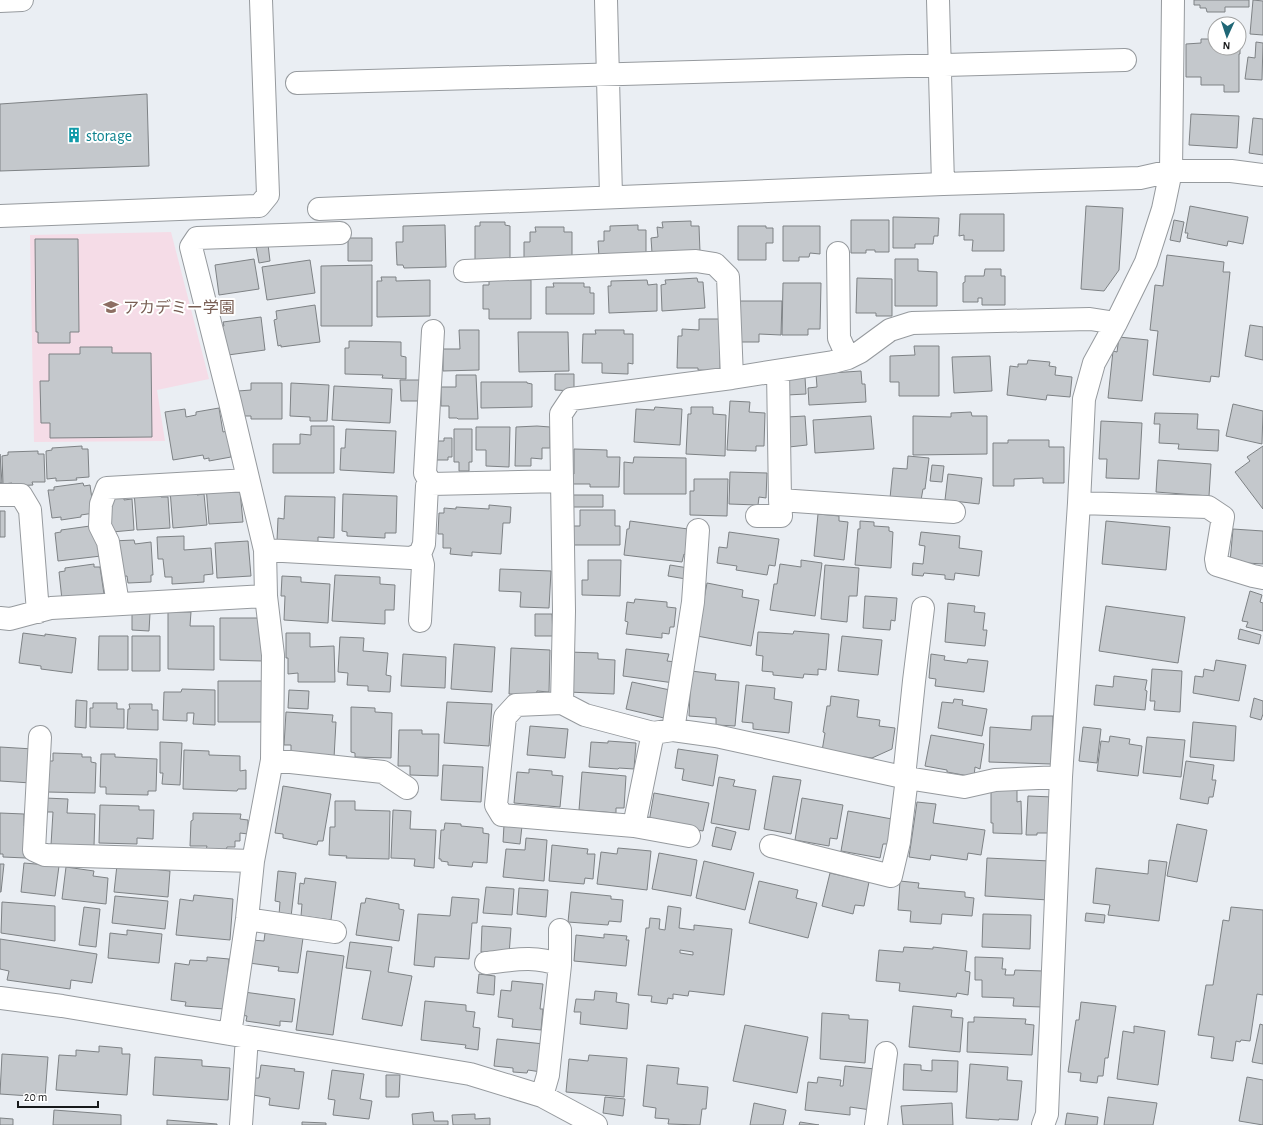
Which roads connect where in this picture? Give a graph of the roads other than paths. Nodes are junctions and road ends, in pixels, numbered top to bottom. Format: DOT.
graph roads {
  1 [pos="22,0"];
  2 [pos="261,0"];
  3 [pos="606,0"];
  4 [pos="938,0"];
  5 [pos="1173,0"];
  6 [pos="0,1"];
  7 [pos="1125,60"];
  8 [pos="940,65"];
  9 [pos="608,74"];
  10 [pos="297,83"];
  11 [pos="1171,171"];
  12 [pos="1263,175"];
  13 [pos="943,184"];
  14 [pos="611,196"];
  15 [pos="319,209"];
  16 [pos="0,216"];
  17 [pos="340,233"];
  18 [pos="838,253"];
  19 [pos="466,271"];
  20 [pos="1116,324"];
  21 [pos="433,331"];
  22 [pos="848,358"];
  23 [pos="778,371"];
  24 [pos="732,378"];
  25 [pos="248,480"];
  26 [pos="562,481"];
  27 [pos="431,484"];
  28 [pos="0,495"];
  29 [pos="780,500"];
  30 [pos="1079,503"];
  31 [pos="954,512"];
  32 [pos="757,516"];
  33 [pos="698,530"];
  34 [pos="265,550"];
  35 [pos="420,554"];
  36 [pos="1263,578"];
  37 [pos="266,596"];
  38 [pos="118,604"];
  39 [pos="923,608"];
  40 [pos="38,612"];
  41 [pos="0,618"];
  42 [pos="420,620"];
  43 [pos="562,703"];
  44 [pos="663,732"];
  45 [pos="40,737"];
  46 [pos="272,760"];
  47 [pos="1061,777"];
  48 [pos="906,778"];
  49 [pos="407,788"];
  50 [pos="634,826"];
  51 [pos="689,836"];
  52 [pos="771,846"];
  53 [pos="253,861"];
  54 [pos="247,919"];
  55 [pos="560,930"];
  56 [pos="335,932"];
  57 [pos="486,963"];
  58 [pos="560,965"];
  59 [pos="0,998"];
  60 [pos="238,1036"];
  61 [pos="886,1053"];
  62 [pos="542,1096"];
  63 [pos="562,1116"];
  64 [pos="241,1125"];
  65 [pos="596,1125"];
  66 [pos="876,1125"];
  67 [pos="1043,1125"];
  1 -- 6 [label="street"];
  2 -- 16 [label="street"];
  3 -- 9 [label="street"];
  4 -- 8 [label="street"];
  5 -- 11 [label="street"];
  7 -- 8 [label="street"];
  8 -- 9 [label="street"];
  8 -- 13 [label="street"];
  9 -- 10 [label="street"];
  9 -- 14 [label="street"];
  11 -- 12 [label="street"];
  11 -- 13 [label="street"];
  11 -- 20 [label="street"];
  13 -- 14 [label="street"];
  14 -- 15 [label="street"];
  17 -- 25 [label="street"];
  18 -- 22 [label="street"];
  19 -- 24 [label="street"];
  20 -- 22 [label="street"];
  20 -- 30 [label="street"];
  21 -- 27 [label="street"];
  22 -- 23 [label="street"];
  23 -- 24 [label="street"];
  23 -- 29 [label="street"];
  24 -- 26 [label="street"];
  25 -- 34 [label="street"];
  25 -- 38 [label="street"];
  26 -- 27 [label="street"];
  26 -- 43 [label="street"];
  27 -- 35 [label="street"];
  28 -- 40 [label="street"];
  29 -- 31 [label="street"];
  29 -- 32 [label="street"];
  30 -- 36 [label="street"];
  30 -- 47 [label="street"];
  33 -- 44 [label="street"];
  34 -- 35 [label="street"];
  34 -- 37 [label="street"];
  35 -- 42 [label="street"];
  37 -- 38 [label="street"];
  37 -- 46 [label="street"];
  38 -- 40 [label="street"];
  39 -- 48 [label="street"];
  40 -- 41 [label="street"];
  43 -- 44 [label="street"];
  43 -- 50 [label="street"];
  44 -- 48 [label="street"];
  44 -- 50 [label="street"];
  45 -- 53 [label="street"];
  46 -- 49 [label="street"];
  46 -- 53 [label="street"];
  47 -- 48 [label="street"];
  47 -- 67 [label="street"];
  48 -- 52 [label="street"];
  50 -- 51 [label="street"];
  53 -- 54 [label="street"];
  54 -- 56 [label="street"];
  54 -- 60 [label="street"];
  55 -- 58 [label="street"];
  57 -- 58 [label="street"];
  58 -- 62 [label="street"];
  59 -- 60 [label="street"];
  60 -- 62 [label="street"];
  60 -- 64 [label="street"];
  61 -- 66 [label="street"];
  62 -- 63 [label="street"];
  63 -- 65 [label="street"];
}
